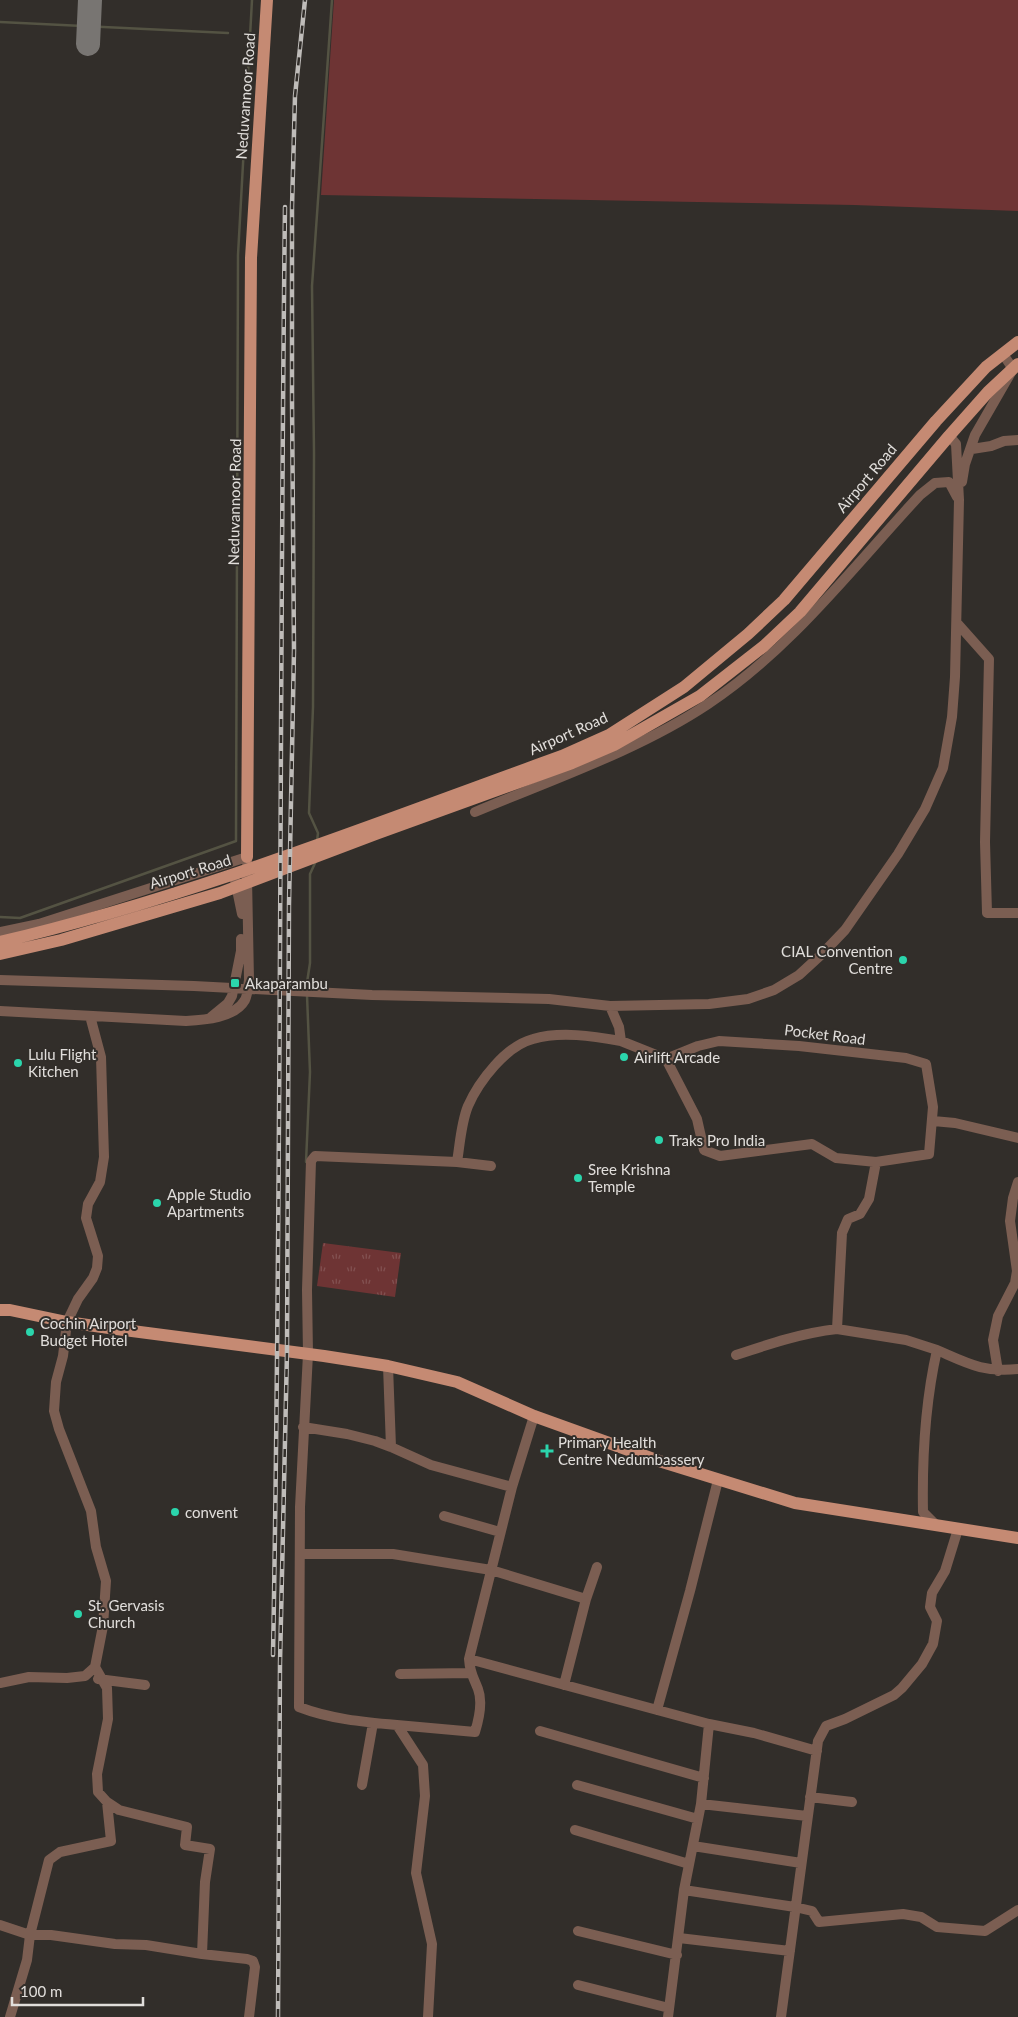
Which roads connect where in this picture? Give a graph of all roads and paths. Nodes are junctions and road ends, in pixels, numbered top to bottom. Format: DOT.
graph roads {
  1 [pos="267,0"];
  2 [pos="1018,342"];
  3 [pos="1003,354"];
  4 [pos="1016,369"];
  5 [pos="947,438"];
  6 [pos="1018,440"];
  7 [pos="972,449"];
  8 [pos="959,500"];
  9 [pos="956,623"];
  10 [pos="567,760"];
  11 [pos="475,812"];
  12 [pos="247,857"];
  13 [pos="232,863"];
  14 [pos="1018,914"];
  15 [pos="0,932"];
  16 [pos="0,942"];
  17 [pos="244,951"];
  18 [pos="0,954"];
  19 [pos="0,980"];
  20 [pos="610,1006"];
  21 [pos="0,1011"];
  22 [pos="90,1016"];
  23 [pos="206,1020"];
  24 [pos="621,1041"];
  25 [pos="666,1058"];
  26 [pos="933,1121"];
  27 [pos="1018,1138"];
  28 [pos="457,1162"];
  29 [pos="876,1162"];
  30 [pos="491,1166"];
  31 [pos="1018,1182"];
  32 [pos="0,1310"];
  33 [pos="67,1322"];
  34 [pos="837,1329"];
  35 [pos="937,1350"];
  36 [pos="308,1354"];
  37 [pos="736,1356"];
  38 [pos="388,1366"];
  39 [pos="1018,1370"];
  40 [pos="998,1371"];
  41 [pos="534,1416"];
  42 [pos="303,1427"];
  43 [pos="391,1447"];
  44 [pos="718,1480"];
  45 [pos="512,1487"];
  46 [pos="444,1516"];
  47 [pos="936,1525"];
  48 [pos="958,1529"];
  49 [pos="500,1532"];
  50 [pos="1018,1538"];
  51 [pos="300,1554"];
  52 [pos="597,1567"];
  53 [pos="491,1570"];
  54 [pos="586,1599"];
  55 [pos="469,1659"];
  56 [pos="95,1667"];
  57 [pos="470,1673"];
  58 [pos="400,1674"];
  59 [pos="85,1676"];
  60 [pos="102,1680"];
  61 [pos="0,1683"];
  62 [pos="564,1684"];
  63 [pos="144,1685"];
  64 [pos="657,1710"];
  65 [pos="373,1722"];
  66 [pos="709,1724"];
  67 [pos="397,1725"];
  68 [pos="540,1731"];
  69 [pos="817,1751"];
  70 [pos="704,1778"];
  71 [pos="362,1785"];
  72 [pos="577,1785"];
  73 [pos="810,1797"];
  74 [pos="107,1802"];
  75 [pos="852,1802"];
  76 [pos="701,1804"];
  77 [pos="808,1816"];
  78 [pos="698,1819"];
  79 [pos="575,1830"];
  80 [pos="693,1846"];
  81 [pos="689,1864"];
  82 [pos="801,1864"];
  83 [pos="684,1890"];
  84 [pos="795,1907"];
  85 [pos="1018,1910"];
  86 [pos="0,1925"];
  87 [pos="578,1931"];
  88 [pos="30,1935"];
  89 [pos="679,1938"];
  90 [pos="790,1951"];
  91 [pos="202,1954"];
  92 [pos="676,1954"];
  93 [pos="578,1985"];
  94 [pos="668,2012"];
  95 [pos="10,2017"];
  96 [pos="249,2017"];
  97 [pos="428,2017"];
  98 [pos="781,2017"];
  1 -- 12 [label="main road, Neduvannoor Road"];
  2 -- 3 [label="main road, Airport Road"];
  3 -- 4 [label="street"];
  3 -- 10 [label="main road, Airport Road"];
  4 -- 5 [label="main road, Airport Road"];
  4 -- 7 [label="street"];
  5 -- 8 [label="street"];
  5 -- 10 [label="main road, Airport Road"];
  6 -- 7 [label="street"];
  7 -- 8 [label="street"];
  8 -- 9 [label="street"];
  8 -- 11 [label="street"];
  9 -- 14 [label="street"];
  9 -- 20 [label="street"];
  10 -- 16 [label="main road, Airport Road"];
  10 -- 18 [label="main road, Airport Road"];
  12 -- 13 [label="street"];
  12 -- 17 [label="street, Neduvannoor Road"];
  13 -- 15 [label="street"];
  13 -- 17 [label="street"];
  17 -- 23 [label="street"];
  17 -- 23 [label="street, Neduvannoor Road"];
  19 -- 20 [label="street"];
  20 -- 24 [label="street"];
  21 -- 22 [label="street"];
  22 -- 23 [label="street"];
  22 -- 33 [label="street"];
  24 -- 25 [label="street"];
  24 -- 28 [label="street"];
  25 -- 26 [label="street, Pocket Road"];
  25 -- 29 [label="street"];
  26 -- 27 [label="street"];
  26 -- 29 [label="street, Pocket Road"];
  28 -- 30 [label="street"];
  28 -- 36 [label="street"];
  29 -- 34 [label="street"];
  31 -- 40 [label="street"];
  32 -- 33 [label="main road"];
  33 -- 36 [label="main road"];
  33 -- 56 [label="street"];
  34 -- 35 [label="street"];
  34 -- 37 [label="street"];
  35 -- 40 [label="street"];
  35 -- 47 [label="street"];
  36 -- 38 [label="main road"];
  36 -- 42 [label="street"];
  38 -- 41 [label="main road"];
  38 -- 43 [label="street"];
  39 -- 40 [label="street"];
  41 -- 44 [label="main road"];
  41 -- 45 [label="street"];
  42 -- 43 [label="street"];
  42 -- 51 [label="street"];
  43 -- 45 [label="street"];
  44 -- 47 [label="main road"];
  44 -- 64 [label="street"];
  45 -- 49 [label="street"];
  46 -- 49 [label="street"];
  47 -- 48 [label="main road"];
  48 -- 50 [label="main road"];
  48 -- 69 [label="street"];
  49 -- 53 [label="street"];
  51 -- 53 [label="street"];
  51 -- 65 [label="street"];
  52 -- 54 [label="street"];
  53 -- 54 [label="street"];
  53 -- 55 [label="street"];
  54 -- 62 [label="street"];
  55 -- 57 [label="street"];
  55 -- 62 [label="street"];
  56 -- 59 [label="street"];
  56 -- 60 [label="street"];
  57 -- 58 [label="street"];
  57 -- 67 [label="street"];
  59 -- 60 [label="street"];
  59 -- 61 [label="street"];
  60 -- 63 [label="street"];
  60 -- 74 [label="street"];
  62 -- 64 [label="street"];
  64 -- 66 [label="street"];
  65 -- 67 [label="street"];
  65 -- 71 [label="street"];
  66 -- 69 [label="street"];
  66 -- 70 [label="street"];
  67 -- 97 [label="street"];
  68 -- 70 [label="street"];
  69 -- 73 [label="street"];
  70 -- 76 [label="street"];
  72 -- 78 [label="street"];
  73 -- 75 [label="street"];
  73 -- 77 [label="street"];
  74 -- 88 [label="street"];
  74 -- 91 [label="street"];
  76 -- 77 [label="street"];
  76 -- 78 [label="street"];
  77 -- 82 [label="street"];
  78 -- 80 [label="street"];
  79 -- 81 [label="street"];
  80 -- 81 [label="street"];
  80 -- 82 [label="street"];
  81 -- 83 [label="street"];
  82 -- 84 [label="street"];
  83 -- 84 [label="street"];
  83 -- 89 [label="street"];
  84 -- 85 [label="street"];
  84 -- 90 [label="street"];
  86 -- 88 [label="street"];
  87 -- 92 [label="street"];
  88 -- 91 [label="street"];
  88 -- 95 [label="street"];
  89 -- 90 [label="street"];
  89 -- 92 [label="street"];
  90 -- 98 [label="street"];
  91 -- 96 [label="street"];
  92 -- 94 [label="street"];
  93 -- 94 [label="street"];
}
